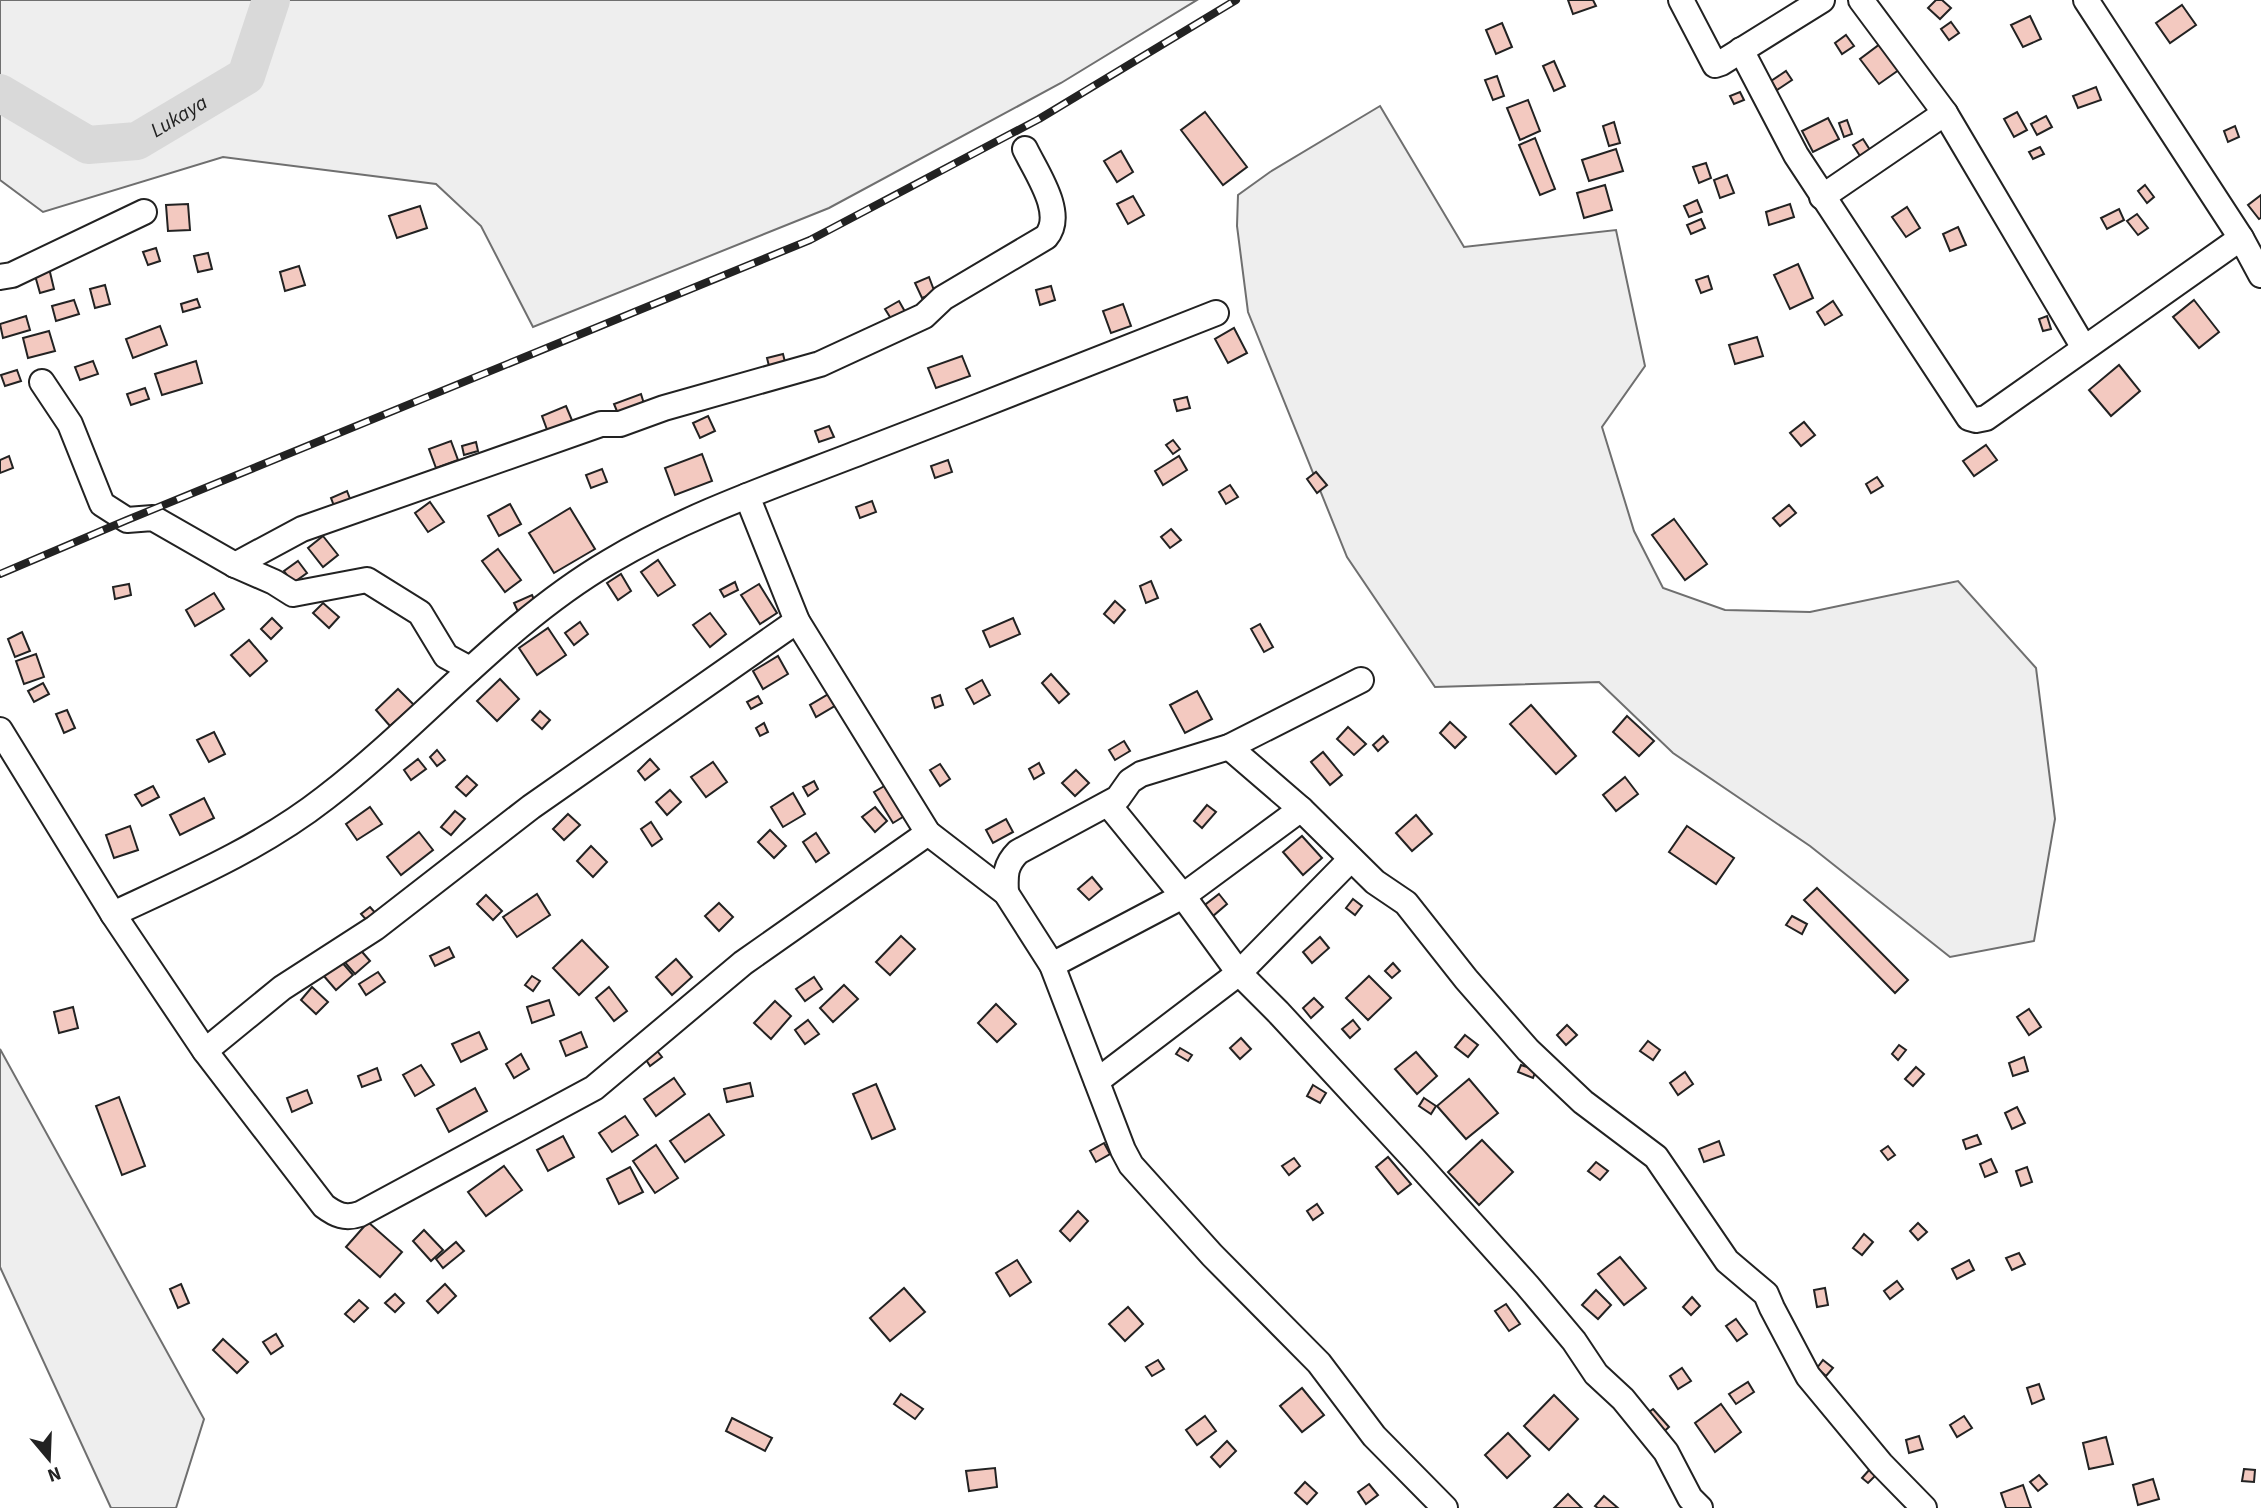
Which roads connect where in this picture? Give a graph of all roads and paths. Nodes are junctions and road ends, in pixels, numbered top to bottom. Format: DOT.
graph roads {
  1 [pos="1681,0"];
  2 [pos="1822,0"];
  3 [pos="1861,0"];
  4 [pos="2086,0"];
  5 [pos="1741,50"];
  6 [pos="1945,113"];
  7 [pos="1025,149"];
  8 [pos="1822,197"];
  9 [pos="144,212"];
  10 [pos="2241,238"];
  11 [pos="2261,275"];
  12 [pos="0,277"];
  13 [pos="1216,313"];
  14 [pos="2084,348"];
  15 [pos="42,382"];
  16 [pos="747,496"];
  17 [pos="235,565"];
  18 [pos="797,621"];
  19 [pos="470,669"];
  20 [pos="1361,680"];
  21 [pos="0,730"];
  22 [pos="1229,747"];
  23 [pos="1108,804"];
  24 [pos="1301,809"];
  25 [pos="928,833"];
  26 [pos="1352,859"];
  27 [pos="1006,893"];
  28 [pos="1183,896"];
  29 [pos="113,914"];
  30 [pos="1052,965"];
  31 [pos="1239,972"];
  32 [pos="205,1051"];
  33 [pos="1097,1081"];
  34 [pos="1445,1508"];
  35 [pos="1700,1508"];
  36 [pos="1924,1508"];
  1 -- 5 [label="street"];
  2 -- 5 [label="street"];
  3 -- 6 [label="street"];
  4 -- 10 [label="street"];
  5 -- 8 [label="street"];
  6 -- 8 [label="street"];
  6 -- 14 [label="street"];
  7 -- 17 [label="street"];
  8 -- 14 [label="street"];
  9 -- 12 [label="street"];
  10 -- 11 [label="street"];
  10 -- 14 [label="street"];
  13 -- 16 [label="street"];
  15 -- 17 [label="street"];
  16 -- 18 [label="street"];
  16 -- 19 [label="street"];
  17 -- 19 [label="street"];
  18 -- 25 [label="street"];
  18 -- 32 [label="street"];
  19 -- 29 [label="street"];
  20 -- 22 [label="street"];
  21 -- 29 [label="street"];
  22 -- 23 [label="street"];
  22 -- 24 [label="street"];
  23 -- 27 [label="street"];
  23 -- 28 [label="street"];
  24 -- 26 [label="street"];
  24 -- 28 [label="street"];
  25 -- 27 [label="street"];
  25 -- 32 [label="street"];
  26 -- 31 [label="street"];
  26 -- 36 [label="street"];
  27 -- 30 [label="street"];
  28 -- 30 [label="street"];
  28 -- 31 [label="street"];
  29 -- 32 [label="street"];
  30 -- 33 [label="street"];
  31 -- 33 [label="street"];
  31 -- 35 [label="street"];
  33 -- 34 [label="street"];
}
